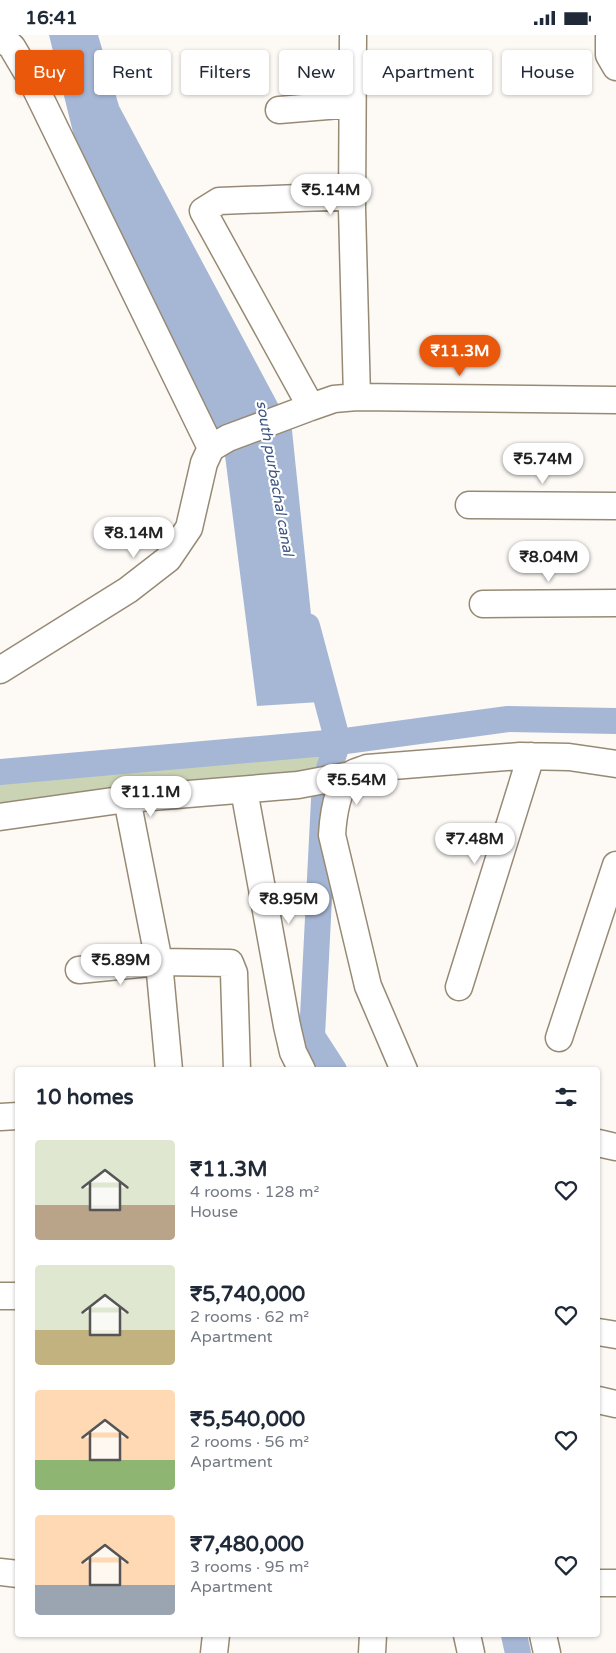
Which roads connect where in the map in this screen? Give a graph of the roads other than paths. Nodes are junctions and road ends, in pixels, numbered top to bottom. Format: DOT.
graph roads {
  1 [pos="353,35"];
  2 [pos="609,35"];
  3 [pos="0,36"];
  4 [pos="616,67"];
  5 [pos="352,104"];
  6 [pos="278,110"];
  7 [pos="352,196"];
  8 [pos="357,397"];
  9 [pos="616,401"];
  10 [pos="312,407"];
  11 [pos="220,443"];
  12 [pos="469,505"];
  13 [pos="616,506"];
  14 [pos="616,603"];
  15 [pos="483,604"];
  16 [pos="0,670"];
  17 [pos="531,756"];
  18 [pos="616,764"];
  19 [pos="342,776"];
  20 [pos="244,790"];
  21 [pos="127,799"];
  22 [pos="0,817"];
  23 [pos="616,865"];
  24 [pos="159,961"];
  25 [pos="79,970"];
  26 [pos="459,987"];
  27 [pos="559,1038"];
  28 [pos="170,1067"];
  29 [pos="237,1067"];
  30 [pos="300,1067"];
  31 [pos="403,1067"];
  32 [pos="0,1117"];
  33 [pos="15,1117"];
  34 [pos="600,1143"];
  35 [pos="616,1147"];
  36 [pos="15,1296"];
  37 [pos="0,1297"];
  38 [pos="600,1332"];
  39 [pos="616,1335"];
  40 [pos="600,1401"];
  41 [pos="616,1404"];
  42 [pos="0,1572"];
  43 [pos="15,1574"];
  44 [pos="600,1583"];
  45 [pos="616,1583"];
  46 [pos="216,1637"];
  47 [pos="373,1637"];
  48 [pos="467,1637"];
  49 [pos="543,1637"];
  50 [pos="214,1653"];
  51 [pos="372,1653"];
  52 [pos="470,1653"];
  53 [pos="547,1653"];
  1 -- 5 [label="street"];
  2 -- 4 [label="street"];
  3 -- 11 [label="street"];
  5 -- 6 [label="street"];
  5 -- 7 [label="street"];
  7 -- 8 [label="street"];
  7 -- 10 [label="street"];
  8 -- 9 [label="street"];
  8 -- 10 [label="street"];
  10 -- 11 [label="street"];
  11 -- 16 [label="street"];
  12 -- 13 [label="street"];
  14 -- 15 [label="street"];
  17 -- 18 [label="street"];
  17 -- 19 [label="street"];
  17 -- 26 [label="street"];
  19 -- 20 [label="street"];
  19 -- 31 [label="street"];
  20 -- 21 [label="street"];
  20 -- 30 [label="street"];
  21 -- 22 [label="street"];
  21 -- 24 [label="street"];
  23 -- 27 [label="street"];
  24 -- 25 [label="street"];
  24 -- 28 [label="street"];
  24 -- 29 [label="street"];
  32 -- 33 [label="street"];
  34 -- 35 [label="street"];
  36 -- 37 [label="street"];
  38 -- 39 [label="street"];
  40 -- 41 [label="street"];
  42 -- 43 [label="street"];
  44 -- 45 [label="street"];
  46 -- 50 [label="street"];
  47 -- 51 [label="street"];
  48 -- 52 [label="street"];
  49 -- 53 [label="street"];
}
